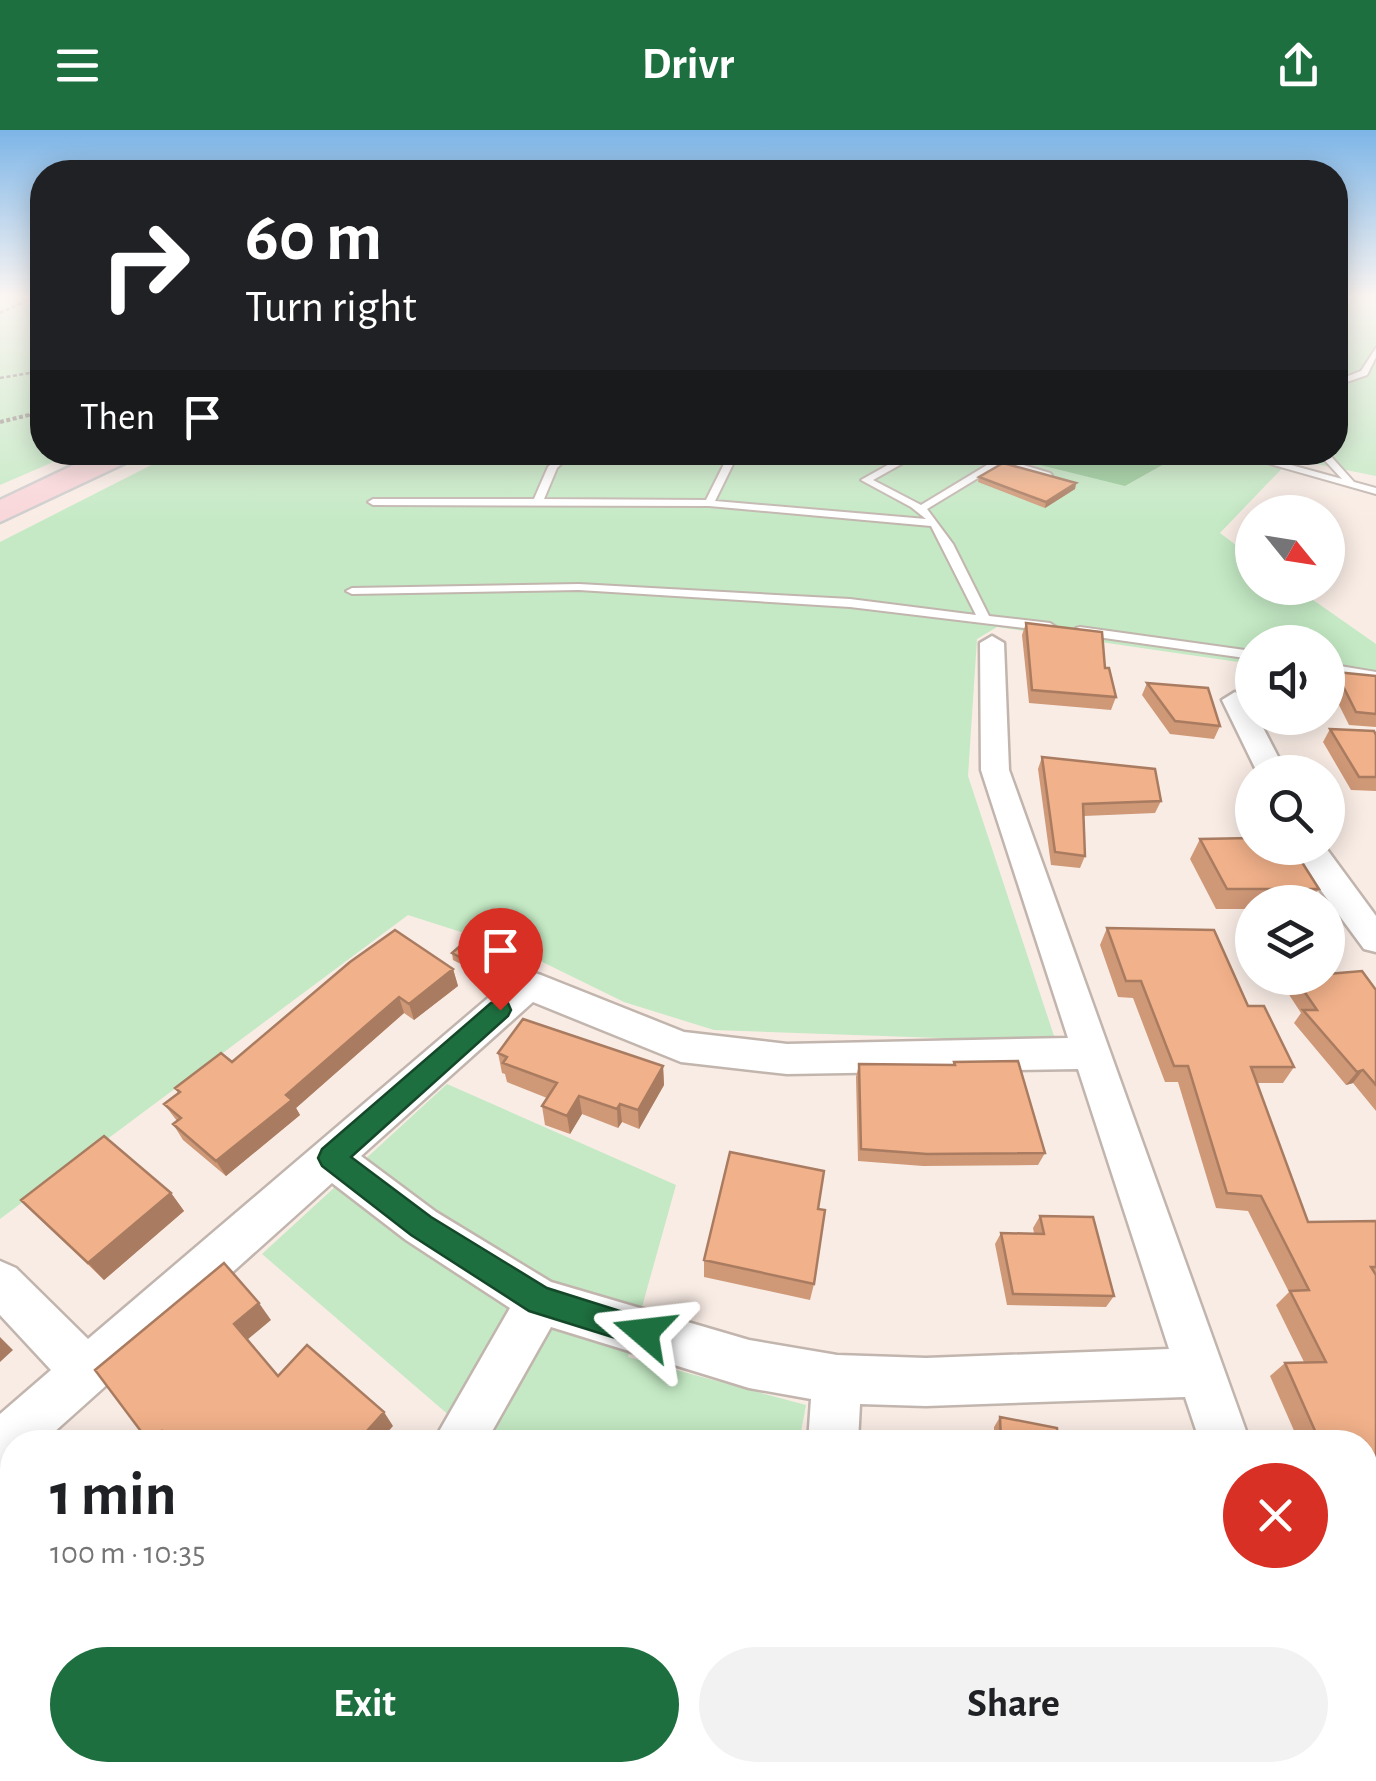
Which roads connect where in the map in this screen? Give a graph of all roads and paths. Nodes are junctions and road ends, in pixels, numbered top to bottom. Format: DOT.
graph roads {
  1 [pos="30,373"];
  2 [pos="0,378"];
  3 [pos="30,415"];
  4 [pos="0,422"];
  5 [pos="62,465"];
  6 [pos="99,465"];
  7 [pos="556,465"];
  8 [pos="728,465"];
  9 [pos="894,465"];
  10 [pos="995,465"];
  11 [pos="1011,465"];
  12 [pos="1280,465"];
  13 [pos="1334,465"];
  14 [pos="1047,475"];
  15 [pos="1354,485"];
  16 [pos="1376,490"];
  17 [pos="0,494"];
  18 [pos="373,502"];
  19 [pos="708,503"];
  20 [pos="537,504"];
  21 [pos="920,509"];
  22 [pos="0,512"];
  23 [pos="934,522"];
  24 [pos="352,591"];
  25 [pos="988,630"];
  26 [pos="1235,653"];
  27 [pos="1345,671"];
  28 [pos="1376,676"];
  29 [pos="1320,865"];
  30 [pos="1376,940"];
  31 [pos="1092,1053"];
  32 [pos="331,1158"];
  33 [pos="0,1283"];
  34 [pos="540,1300"];
  35 [pos="86,1370"];
  36 [pos="1201,1372"];
  37 [pos="837,1379"];
  38 [pos="19,1430"];
  39 [pos="465,1430"];
  40 [pos="835,1430"];
  41 [pos="1221,1430"];
  1 -- 2 [label="path"];
  3 -- 4 [label="path"];
  5 -- 17 [label="main road"];
  6 -- 22 [label="main road"];
  7 -- 20 [label="lane"];
  8 -- 19 [label="lane"];
  9 -- 21 [label="lane"];
  10 -- 21 [label="lane"];
  11 -- 14 [label="lane"];
  12 -- 15 [label="lane"];
  13 -- 15 [label="lane"];
  15 -- 16 [label="lane"];
  18 -- 20 [label="lane"];
  19 -- 20 [label="lane"];
  19 -- 23 [label="lane"];
  21 -- 23 [label="lane"];
  23 -- 25 [label="lane"];
  24 -- 25 [label="lane"];
  25 -- 26 [label="lane"];
  25 -- 31 [label="street"];
  27 -- 28 [label="lane"];
  29 -- 30 [label="street"];
  31 -- 32 [label="street"];
  31 -- 36 [label="street"];
  32 -- 34 [label="street"];
  32 -- 35 [label="street"];
  33 -- 35 [label="street"];
  34 -- 37 [label="street"];
  34 -- 39 [label="street"];
  35 -- 38 [label="street"];
  36 -- 37 [label="street"];
  36 -- 41 [label="street"];
  37 -- 40 [label="street"];
}
